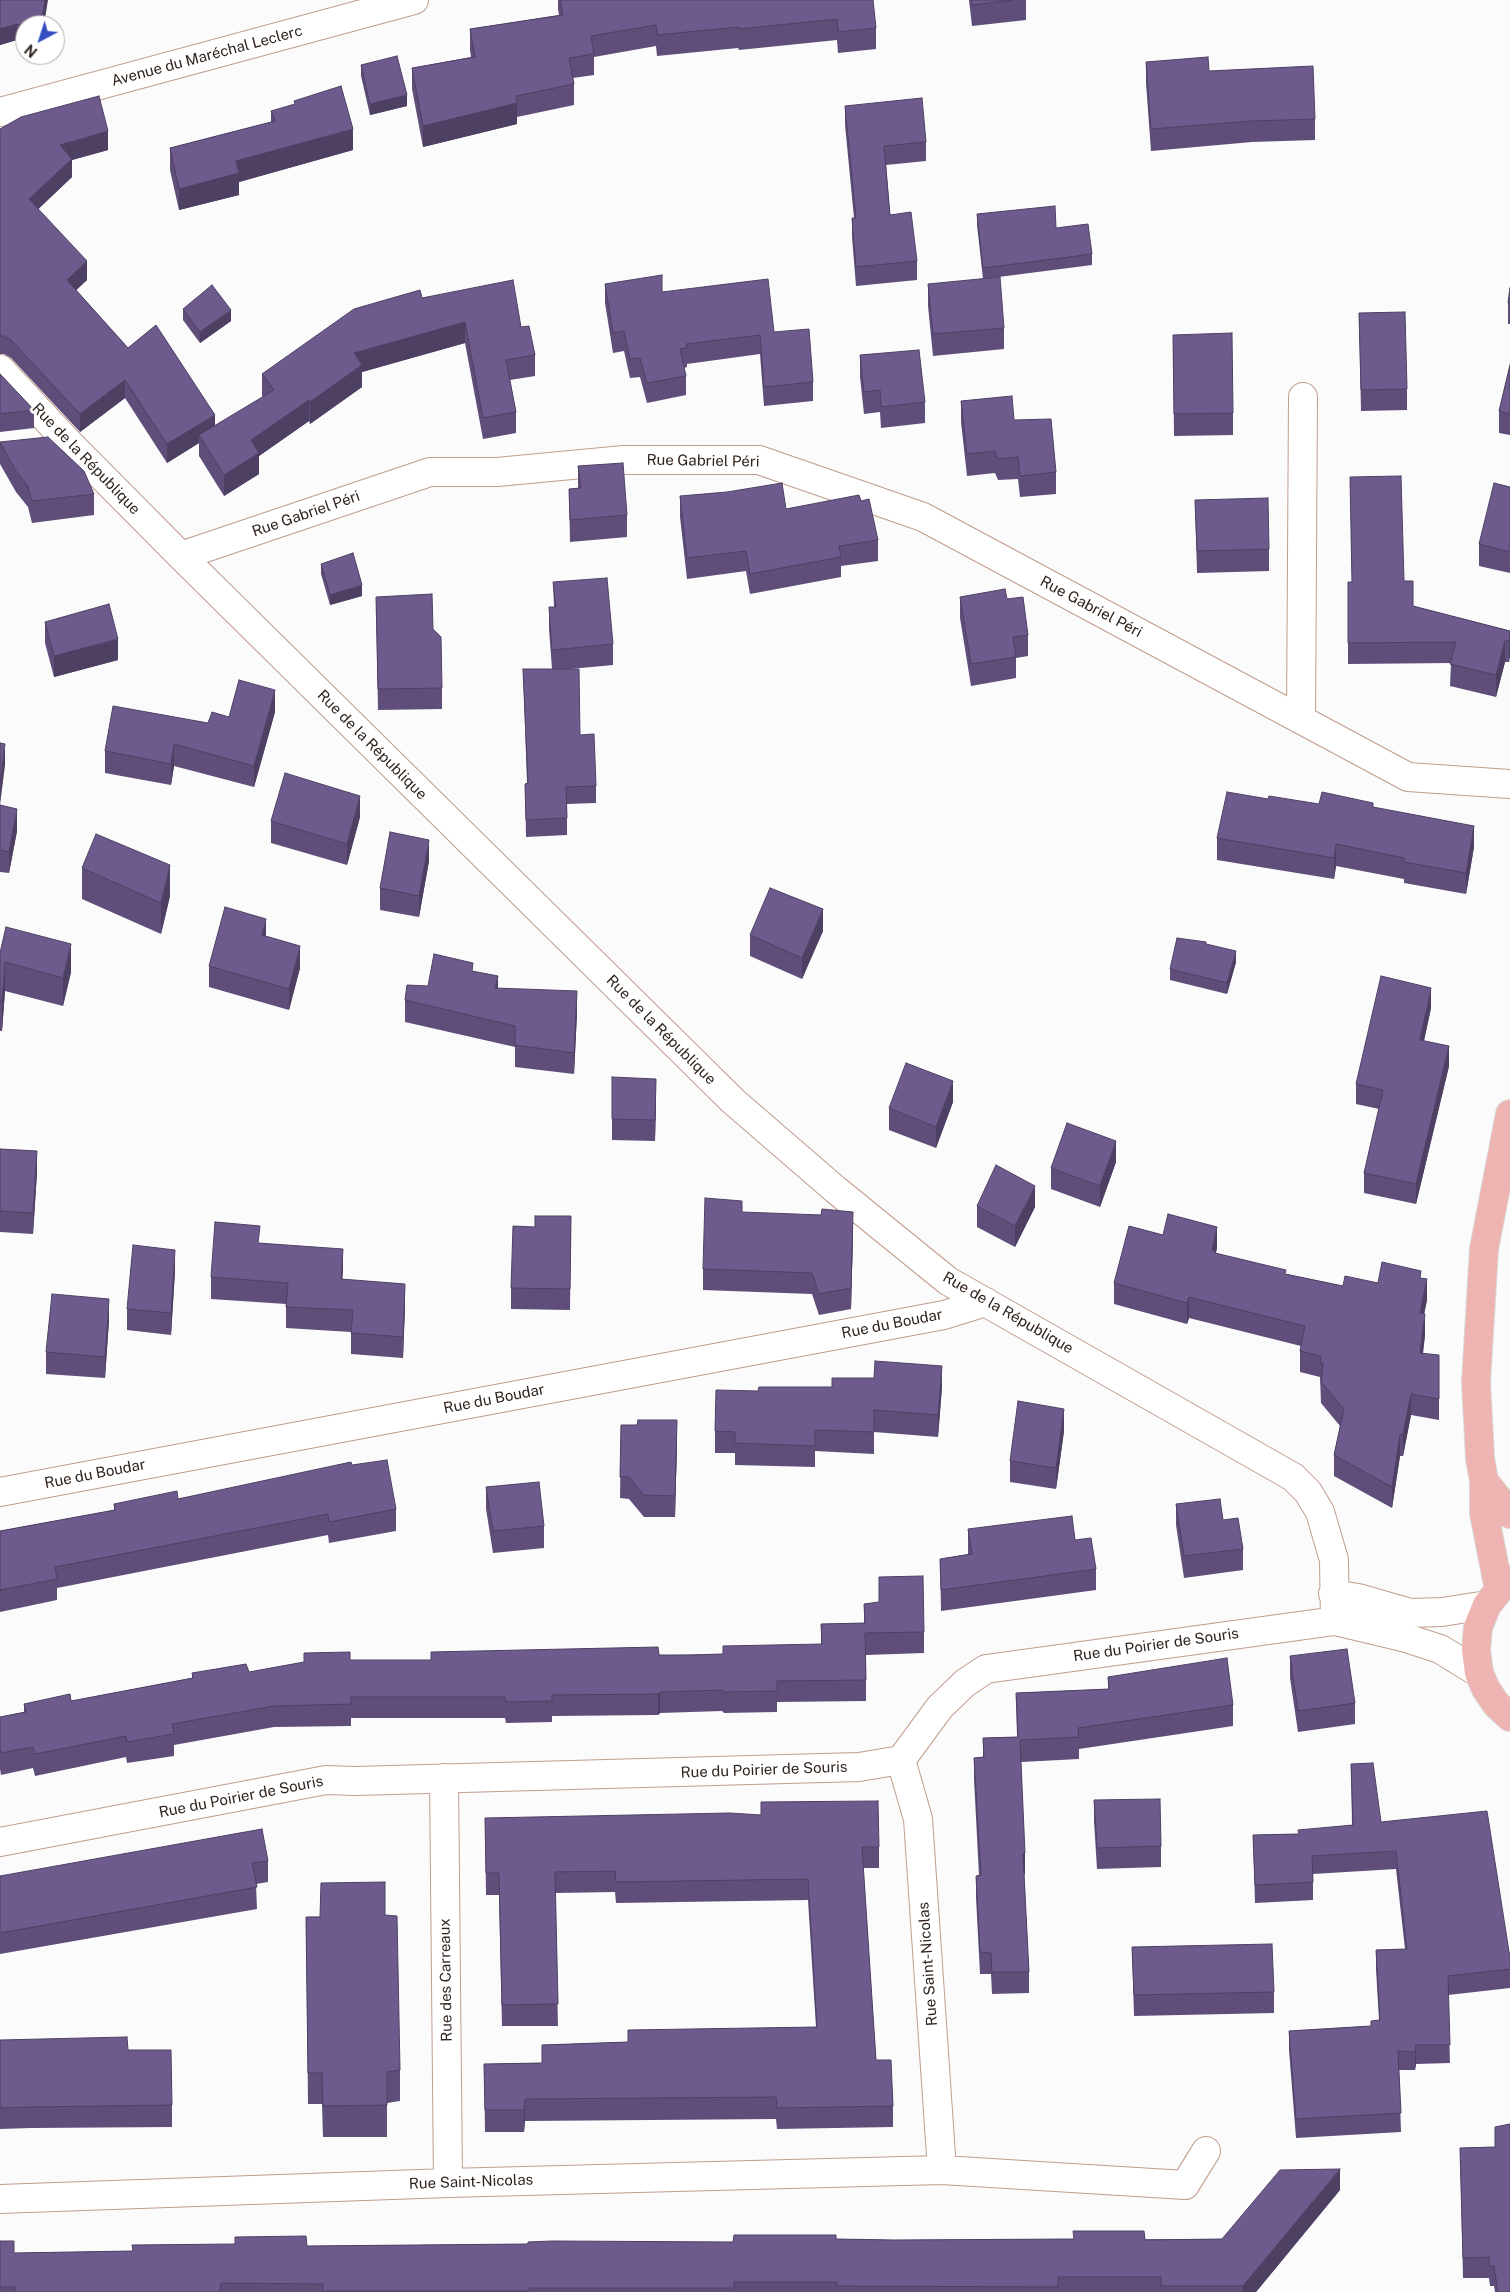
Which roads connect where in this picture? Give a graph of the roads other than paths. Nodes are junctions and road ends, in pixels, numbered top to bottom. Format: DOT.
graph roads {
  1 [pos="414,0"];
  2 [pos="0,112"];
  3 [pos="0,369"];
  4 [pos="1303,397"];
  5 [pos="66,440"];
  6 [pos="38,444"];
  7 [pos="181,556"];
  8 [pos="1301,719"];
  9 [pos="1510,784"];
  10 [pos="1510,1114"];
  11 [pos="986,1302"];
  12 [pos="1484,1481"];
  13 [pos="0,1492"];
  14 [pos="1510,1514"];
  15 [pos="1499,1592"];
  16 [pos="1333,1594"];
  17 [pos="1335,1621"];
  18 [pos="1479,1673"];
  19 [pos="1510,1717"];
  20 [pos="901,1760"];
  21 [pos="444,1778"];
  22 [pos="0,1842"];
  23 [pos="1206,2151"];
  24 [pos="942,2170"];
  25 [pos="448,2183"];
  26 [pos="0,2199"];
  1 -- 2 [label="street, Avenue du Maréchal Leclerc"];
  3 -- 5 [label="street, Rue de la République"];
  4 -- 8 [label="street"];
  5 -- 6 [label="street"];
  5 -- 7 [label="street, Rue de la République"];
  7 -- 8 [label="street, Rue Gabriel Péri"];
  7 -- 11 [label="street, Rue de la République"];
  8 -- 9 [label="street, Rue Gabriel Péri"];
  10 -- 12 [label="main road"];
  11 -- 13 [label="street, Rue du Boudar"];
  11 -- 16 [label="street, Rue de la République"];
  12 -- 14 [label="main road"];
  12 -- 15 [label="main road"];
  15 -- 16 [label="street"];
  15 -- 18 [label="main road"];
  16 -- 17 [label="street, Rue de la République"];
  17 -- 18 [label="street, Rue du Poirier de Souris"];
  17 -- 20 [label="street, Rue du Poirier de Souris"];
  18 -- 19 [label="main road"];
  20 -- 21 [label="street, Rue du Poirier de Souris"];
  20 -- 24 [label="street, Rue Saint-Nicolas"];
  21 -- 22 [label="street, Rue du Poirier de Souris"];
  21 -- 25 [label="street, Rue des Carreaux"];
  23 -- 24 [label="street, Rue Saint-Nicolas"];
  24 -- 25 [label="street, Rue Saint-Nicolas"];
  25 -- 26 [label="street, Rue Saint-Nicolas"];
}
